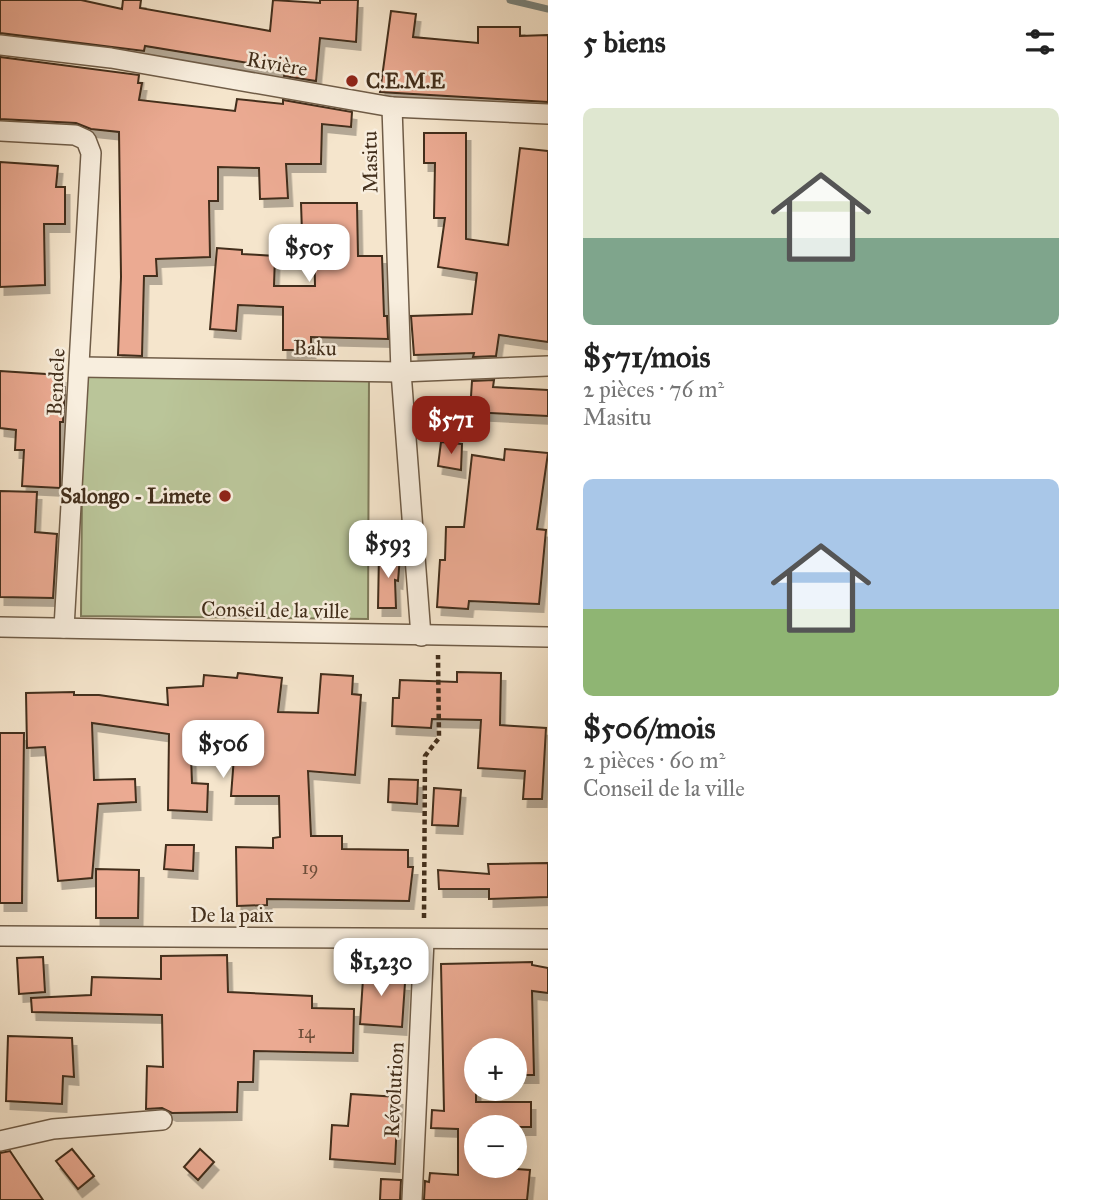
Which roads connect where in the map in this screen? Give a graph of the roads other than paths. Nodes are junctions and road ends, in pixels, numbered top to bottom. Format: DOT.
graph roads {
  1 [pos="0,45"];
  2 [pos="393,107"];
  3 [pos="548,114"];
  4 [pos="0,131"];
  5 [pos="548,366"];
  6 [pos="80,368"];
  7 [pos="401,372"];
  8 [pos="0,627"];
  9 [pos="64,628"];
  10 [pos="429,636"];
  11 [pos="548,637"];
  12 [pos="0,936"];
  13 [pos="548,939"];
  14 [pos="424,940"];
  15 [pos="162,1120"];
  16 [pos="0,1141"];
  17 [pos="412,1200"];
  1 -- 2 [label="street, Rivière"];
  2 -- 3 [label="street, Rivière"];
  2 -- 7 [label="street, Masitu"];
  4 -- 6 [label="street, Bendele"];
  5 -- 7 [label="street, Baku"];
  6 -- 7 [label="street, Baku"];
  6 -- 9 [label="street, Bendele"];
  7 -- 10 [label="street, Masitu"];
  8 -- 9 [label="street, Conseil de la ville"];
  9 -- 10 [label="street, Conseil de la ville"];
  10 -- 11 [label="street, Conseil de la ville"];
  12 -- 14 [label="street, De la paix"];
  13 -- 14 [label="street, De la paix"];
  14 -- 17 [label="street, Révolution"];
  15 -- 16 [label="street"];
}
